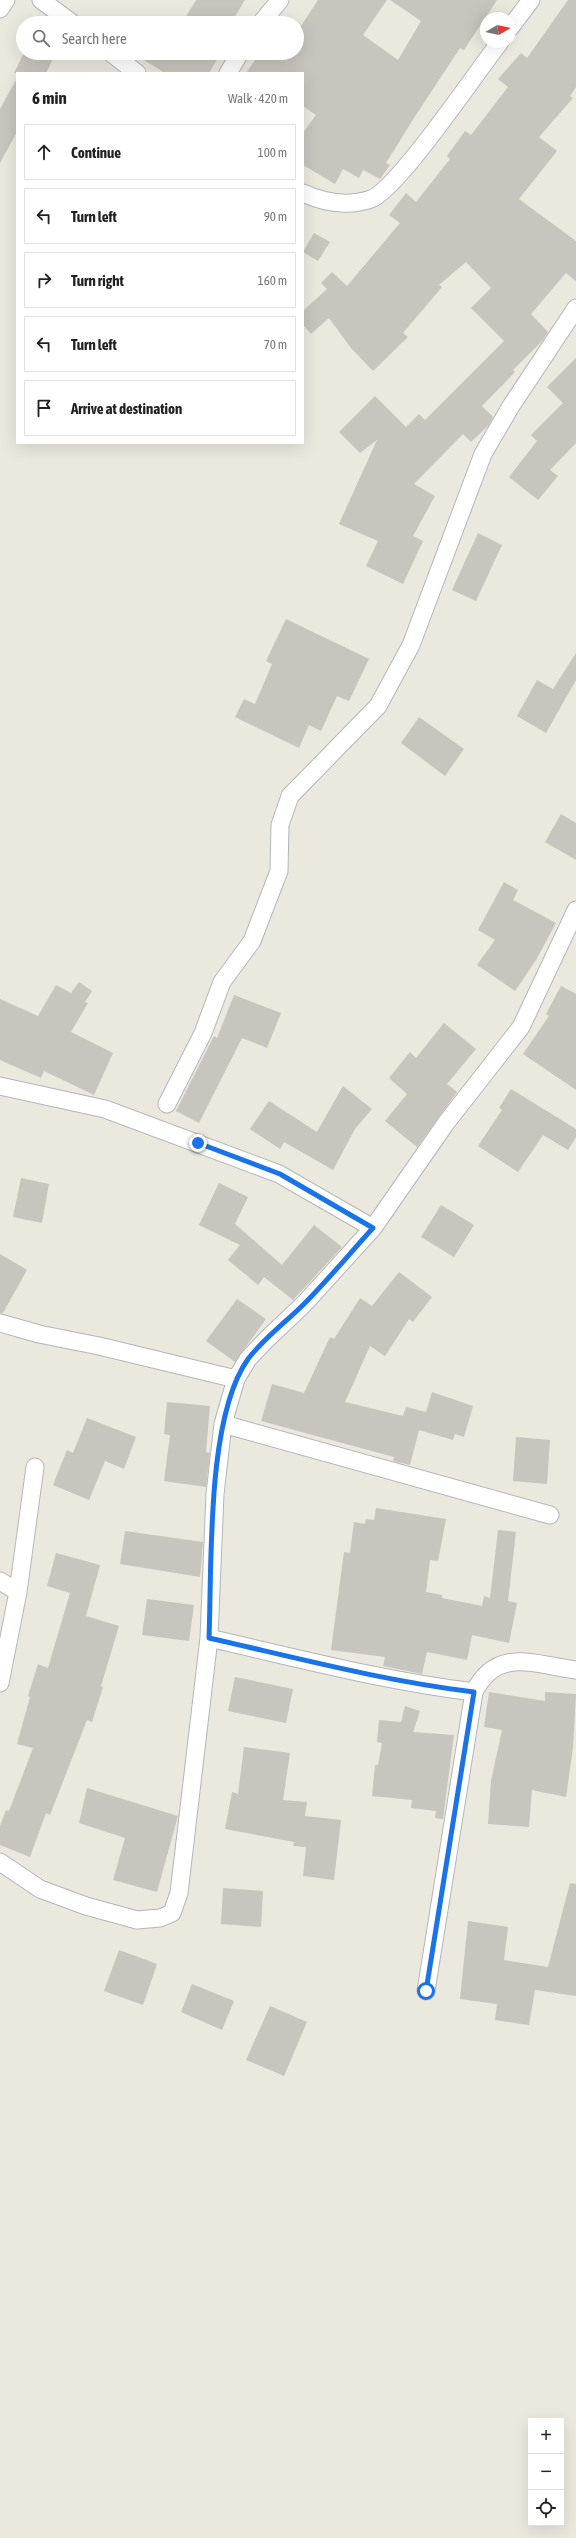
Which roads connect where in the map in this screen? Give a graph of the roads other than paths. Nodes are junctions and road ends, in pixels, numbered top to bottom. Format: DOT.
graph roads {
  1 [pos="6,0"];
  2 [pos="41,0"];
  3 [pos="280,0"];
  4 [pos="531,0"];
  5 [pos="0,9"];
  6 [pos="63,16"];
  7 [pos="267,16"];
  8 [pos="516,20"];
  9 [pos="495,48"];
  10 [pos="120,60"];
  11 [pos="236,60"];
  12 [pos="136,72"];
  13 [pos="229,72"];
  14 [pos="304,194"];
  15 [pos="576,308"];
  16 [pos="576,910"];
  17 [pos="0,1086"];
  18 [pos="166,1104"];
  19 [pos="373,1228"];
  20 [pos="0,1323"];
  21 [pos="236,1379"];
  22 [pos="222,1424"];
  23 [pos="35,1467"];
  24 [pos="550,1515"];
  25 [pos="0,1581"];
  26 [pos="18,1592"];
  27 [pos="209,1638"];
  28 [pos="576,1670"];
  29 [pos="0,1683"];
  30 [pos="474,1692"];
  31 [pos="0,1862"];
  32 [pos="426,1991"];
  1 -- 5 [label="street"];
  2 -- 6 [label="street"];
  3 -- 7 [label="street"];
  4 -- 8 [label="street"];
  9 -- 14 [label="street"];
  10 -- 12 [label="street"];
  11 -- 13 [label="street"];
  15 -- 18 [label="street"];
  16 -- 19 [label="street"];
  17 -- 19 [label="street"];
  19 -- 21 [label="street"];
  20 -- 21 [label="street"];
  21 -- 22 [label="street"];
  22 -- 24 [label="street"];
  22 -- 27 [label="street"];
  23 -- 26 [label="street"];
  25 -- 26 [label="street"];
  26 -- 29 [label="street"];
  27 -- 30 [label="street"];
  27 -- 31 [label="street"];
  28 -- 30 [label="street"];
  30 -- 32 [label="street"];
}
